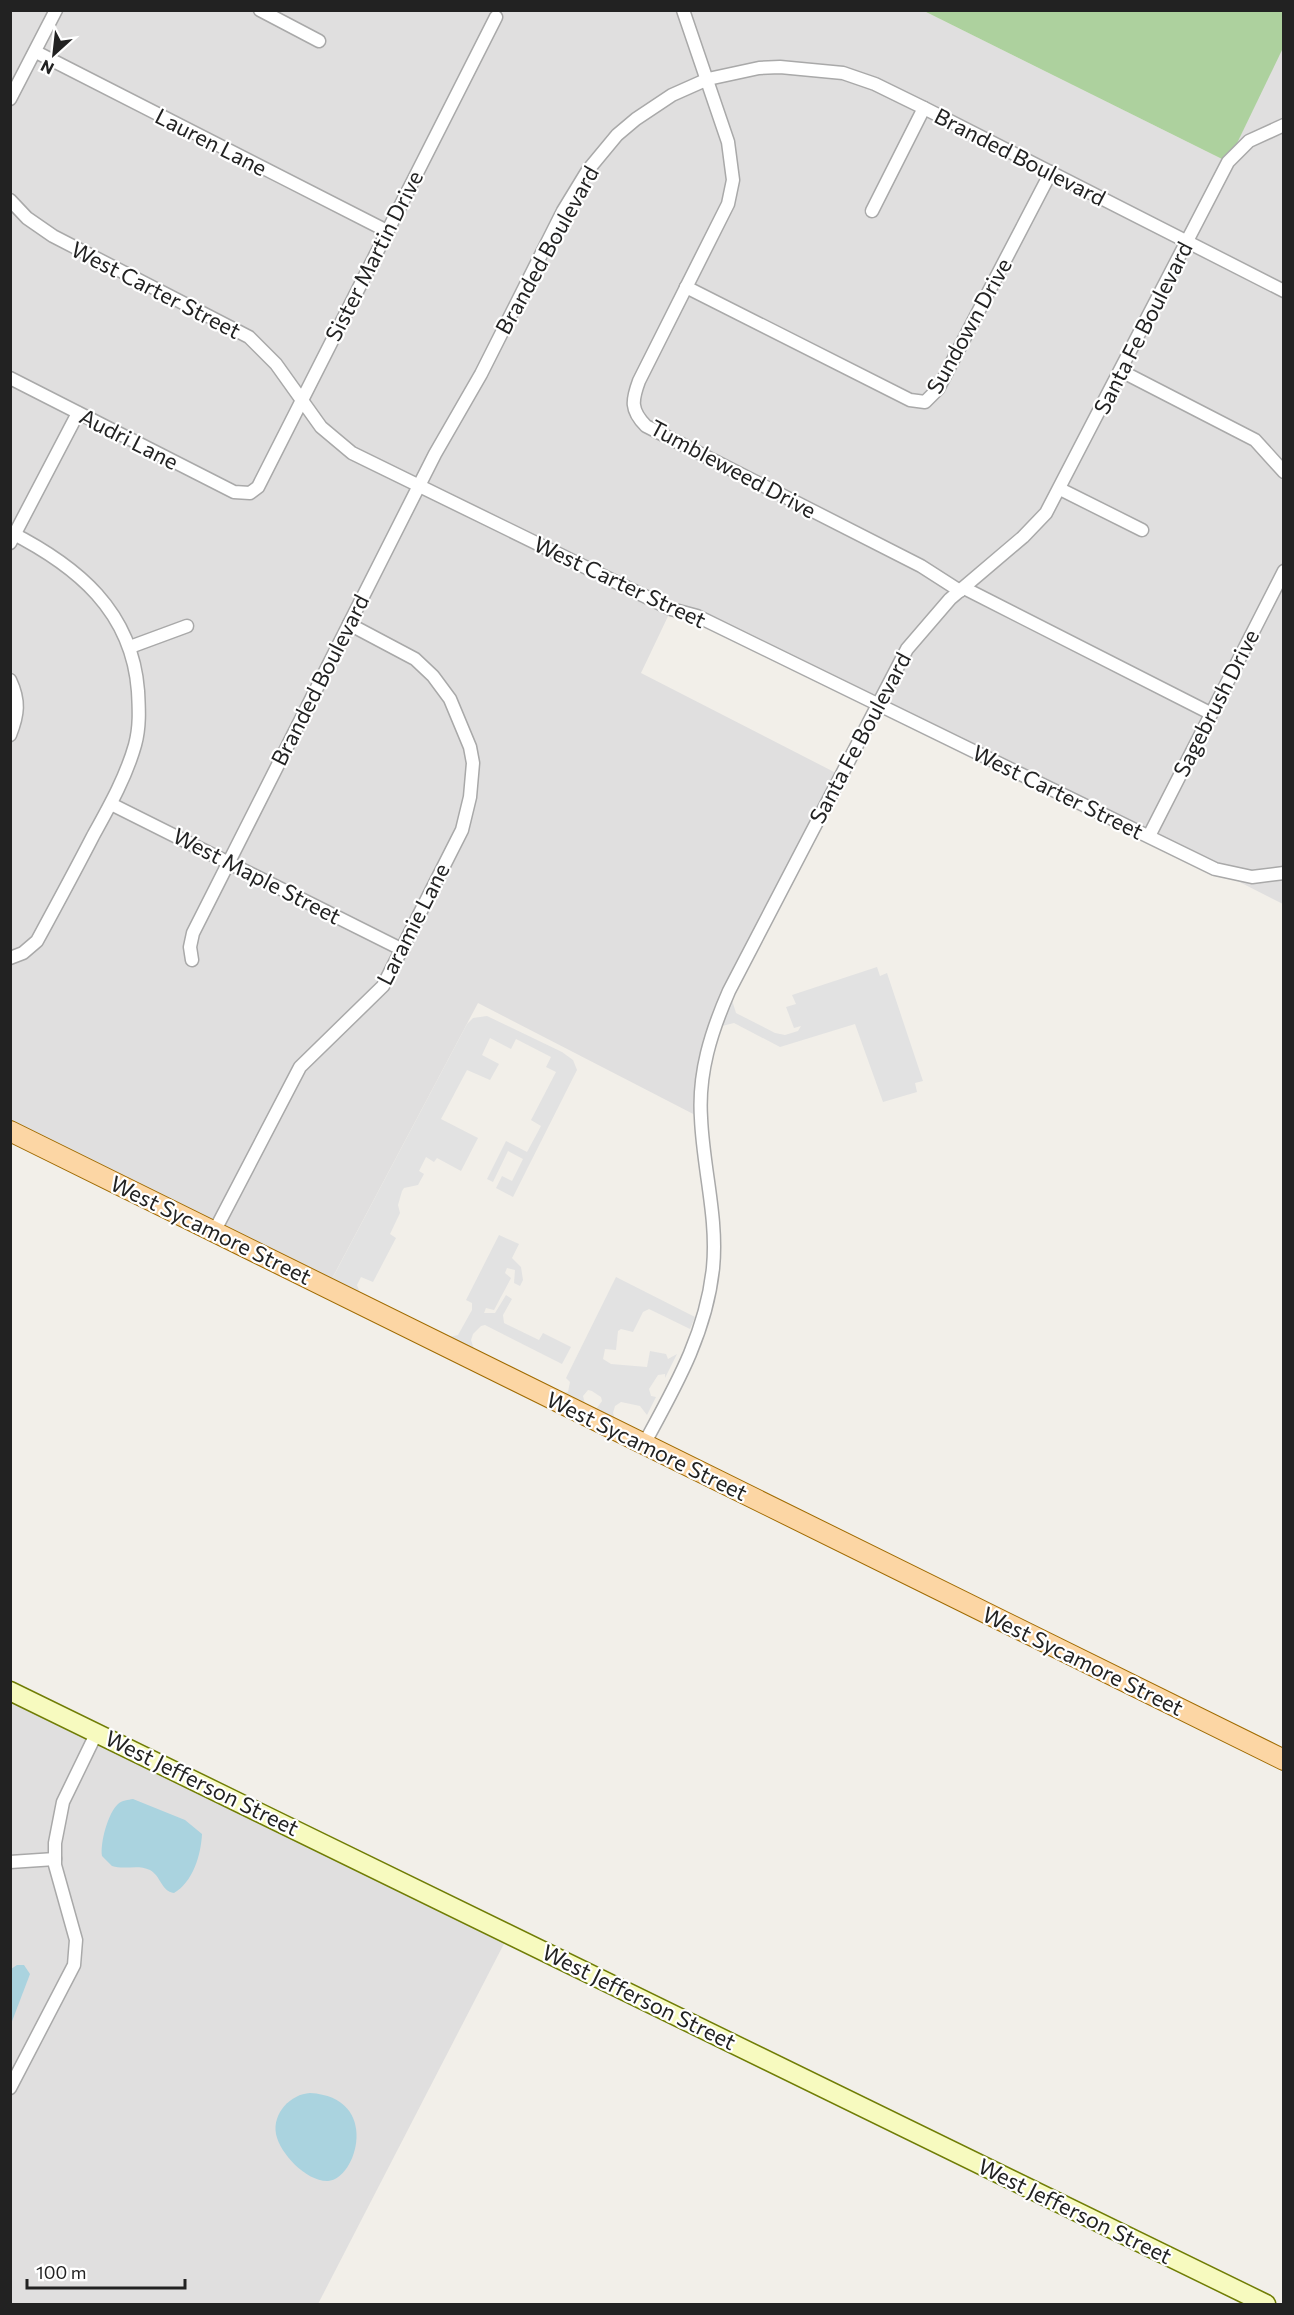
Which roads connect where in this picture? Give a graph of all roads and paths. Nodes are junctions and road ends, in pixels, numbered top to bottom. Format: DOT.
graph roads {
  1 [pos="56,10"];
  2 [pos="260,10"];
  3 [pos="682,10"];
  4 [pos="496,17"];
  5 [pos="319,41"];
  6 [pos="36,52"];
  7 [pos="708,79"];
  8 [pos="10,99"];
  9 [pos="924,108"];
  10 [pos="1284,125"];
  11 [pos="1051,172"];
  12 [pos="10,200"];
  13 [pos="872,211"];
  14 [pos="387,231"];
  15 [pos="1187,241"];
  16 [pos="686,287"];
  17 [pos="1284,291"];
  18 [pos="1121,371"];
  19 [pos="10,378"];
  20 [pos="300,400"];
  21 [pos="78,413"];
  22 [pos="1284,472"];
  23 [pos="419,486"];
  24 [pos="1060,489"];
  25 [pos="249,493"];
  26 [pos="1142,530"];
  27 [pos="12,537"];
  28 [pos="1284,571"];
  29 [pos="962,589"];
  30 [pos="349,624"];
  31 [pos="187,626"];
  32 [pos="130,647"];
  33 [pos="10,680"];
  34 [pos="876,704"];
  35 [pos="1210,713"];
  36 [pos="10,735"];
  37 [pos="111,804"];
  38 [pos="1149,836"];
  39 [pos="227,862"];
  40 [pos="1284,873"];
  41 [pos="403,950"];
  42 [pos="10,958"];
  43 [pos="192,960"];
  44 [pos="10,1131"];
  45 [pos="213,1232"];
  46 [pos="644,1444"];
  47 [pos="10,1691"];
  48 [pos="97,1732"];
  49 [pos="1284,1760"];
  50 [pos="55,1859"];
  51 [pos="10,1862"];
  52 [pos="10,2088"];
  53 [pos="1266,2304"];
  1 -- 6 [label="street"];
  2 -- 5 [label="street"];
  3 -- 7 [label="street, Tumbleweed Drive"];
  4 -- 14 [label="street, Sister Martin Drive"];
  6 -- 8 [label="street"];
  6 -- 14 [label="street, Lauren Lane"];
  7 -- 9 [label="street, Branded Boulevard"];
  7 -- 16 [label="street, Tumbleweed Drive"];
  7 -- 23 [label="street, Branded Boulevard"];
  9 -- 11 [label="street, Branded Boulevard"];
  9 -- 13 [label="street"];
  10 -- 15 [label="street, Santa Fe Boulevard"];
  11 -- 15 [label="street, Branded Boulevard"];
  11 -- 16 [label="street, Sundown Drive"];
  12 -- 20 [label="street, West Carter Street"];
  14 -- 20 [label="street, Sister Martin Drive"];
  15 -- 17 [label="street, Branded Boulevard"];
  15 -- 18 [label="street, Santa Fe Boulevard"];
  16 -- 29 [label="street, Tumbleweed Drive"];
  18 -- 22 [label="street"];
  18 -- 24 [label="street, Santa Fe Boulevard"];
  19 -- 21 [label="street, Audri Lane"];
  20 -- 23 [label="street, West Carter Street"];
  20 -- 25 [label="street, Sister Martin Drive"];
  21 -- 25 [label="street, Audri Lane"];
  21 -- 27 [label="street"];
  23 -- 30 [label="street, Branded Boulevard"];
  23 -- 34 [label="street, West Carter Street"];
  24 -- 26 [label="street"];
  24 -- 29 [label="street, Santa Fe Boulevard"];
  27 -- 32 [label="street"];
  28 -- 35 [label="street, Sagebrush Drive"];
  29 -- 34 [label="street, Santa Fe Boulevard"];
  29 -- 35 [label="street, Tumbleweed Drive"];
  30 -- 39 [label="street, Branded Boulevard"];
  30 -- 41 [label="street, Laramie Lane"];
  31 -- 32 [label="street"];
  32 -- 37 [label="street"];
  33 -- 36 [label="street"];
  34 -- 38 [label="street, West Carter Street"];
  34 -- 46 [label="street, Santa Fe Boulevard"];
  35 -- 38 [label="street, Sagebrush Drive"];
  37 -- 39 [label="street, West Maple Street"];
  37 -- 42 [label="street"];
  38 -- 40 [label="street, West Carter Street"];
  39 -- 41 [label="street, West Maple Street"];
  39 -- 43 [label="street, Branded Boulevard"];
  41 -- 45 [label="street, Laramie Lane"];
  44 -- 45 [label="main road, West Sycamore Street"];
  45 -- 46 [label="main road, West Sycamore Street"];
  46 -- 49 [label="main road, West Sycamore Street"];
  47 -- 48 [label="street, West Jefferson Street"];
  48 -- 50 [label="street"];
  48 -- 53 [label="street, West Jefferson Street"];
  50 -- 51 [label="street"];
  50 -- 52 [label="street"];
}
